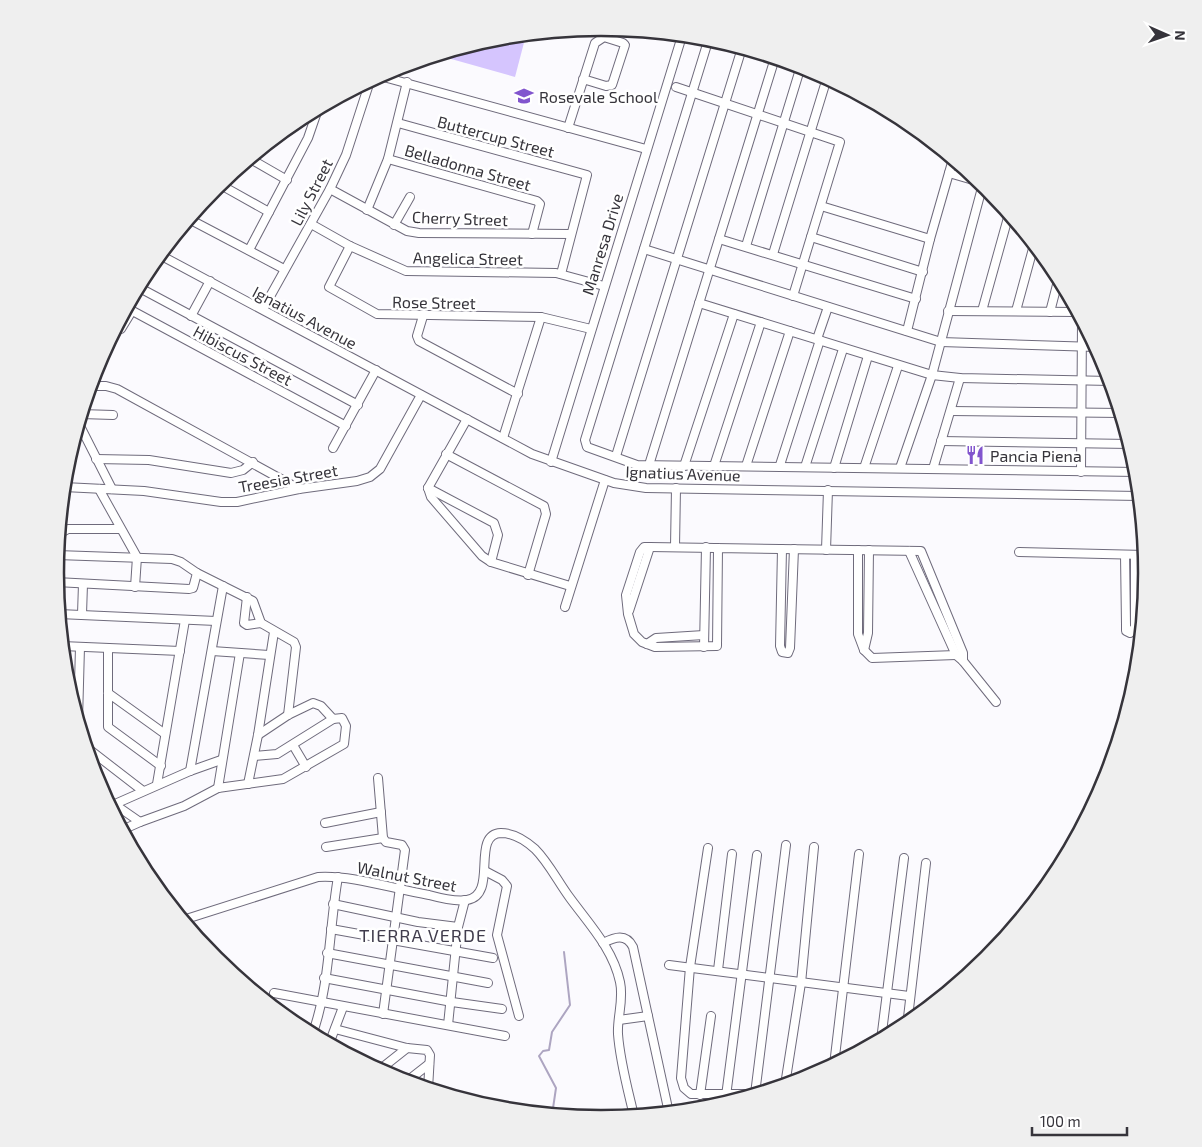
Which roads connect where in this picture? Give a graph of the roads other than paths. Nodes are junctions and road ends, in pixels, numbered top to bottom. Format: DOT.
graph roads {
  1 [pos="680,43"];
  2 [pos="706,47"];
  3 [pos="740,55"];
  4 [pos="773,65"];
  5 [pos="799,74"];
  6 [pos="392,79"];
  7 [pos="583,79"];
  8 [pos="407,82"];
  9 [pos="825,85"];
  10 [pos="676,87"];
  11 [pos="367,90"];
  12 [pos="692,93"];
  13 [pos="725,104"];
  14 [pos="758,114"];
  15 [pos="315,119"];
  16 [pos="784,122"];
  17 [pos="398,123"];
  18 [pos="568,128"];
  19 [pos="810,131"];
  20 [pos="646,149"];
  21 [pos="388,159"];
  22 [pos="256,162"];
  23 [pos="951,166"];
  24 [pos="949,173"];
  25 [pos="962,177"];
  26 [pos="287,180"];
  27 [pos="227,188"];
  28 [pos="330,189"];
  29 [pos="980,193"];
  30 [pos="410,197"];
  31 [pos="821,206"];
  32 [pos="367,210"];
  33 [pos="270,212"];
  34 [pos="1007,221"];
  35 [pos="195,222"];
  36 [pos="312,224"];
  37 [pos="394,225"];
  38 [pos="532,234"];
  39 [pos="570,234"];
  40 [pos="810,237"];
  41 [pos="719,239"];
  42 [pos="930,239"];
  43 [pos="350,246"];
  44 [pos="746,246"];
  45 [pos="644,249"];
  46 [pos="249,250"];
  47 [pos="1032,253"];
  48 [pos="773,254"];
  49 [pos="166,258"];
  50 [pos="677,260"];
  51 [pos="802,264"];
  52 [pos="284,270"];
  53 [pos="709,270"];
  54 [pos="923,272"];
  55 [pos="561,274"];
  56 [pos="210,281"];
  57 [pos="604,286"];
  58 [pos="1056,288"];
  59 [pos="145,291"];
  60 [pos="793,296"];
  61 [pos="916,299"];
  62 [pos="699,303"];
  63 [pos="828,307"];
  64 [pos="263,309"];
  65 [pos="948,311"];
  66 [pos="982,311"];
  67 [pos="1016,311"];
  68 [pos="132,312"];
  69 [pos="1050,312"];
  70 [pos="1070,312"];
  71 [pos="734,314"];
  72 [pos="190,316"];
  73 [pos="423,316"];
  74 [pos="541,317"];
  75 [pos="762,322"];
  76 [pos="591,329"];
  77 [pos="790,331"];
  78 [pos="907,331"];
  79 [pos="1082,333"];
  80 [pos="818,340"];
  81 [pos="941,342"];
  82 [pos="1081,348"];
  83 [pos="1088,348"];
  84 [pos="843,349"];
  85 [pos="868,356"];
  86 [pos="898,366"];
  87 [pos="376,370"];
  88 [pos="932,375"];
  89 [pos="960,378"];
  90 [pos="1081,380"];
  91 [pos="1102,381"];
  92 [pos="98,386"];
  93 [pos="518,394"];
  94 [pos="421,396"];
  95 [pos="358,405"];
  96 [pos="951,411"];
  97 [pos="1081,413"];
  98 [pos="1114,413"];
  99 [pos="88,414"];
  100 [pos="113,415"];
  101 [pos="467,419"];
  102 [pos="346,426"];
  103 [pos="83,432"];
  104 [pos="503,438"];
  105 [pos="941,441"];
  106 [pos="1081,444"];
  107 [pos="1122,444"];
  108 [pos="333,448"];
  109 [pos="446,454"];
  110 [pos="616,456"];
  111 [pos="96,459"];
  112 [pos="253,462"];
  113 [pos="551,462"];
  114 [pos="650,465"];
  115 [pos="780,465"];
  116 [pos="684,466"];
  117 [pos="714,466"];
  118 [pos="746,466"];
  119 [pos="805,467"];
  120 [pos="834,468"];
  121 [pos="864,468"];
  122 [pos="900,468"];
  123 [pos="933,469"];
  124 [pos="1081,472"];
  125 [pos="1129,472"];
  126 [pos="605,480"];
  127 [pos="71,487"];
  128 [pos="428,488"];
  129 [pos="676,488"];
  130 [pos="99,489"];
  131 [pos="112,489"];
  132 [pos="299,489"];
  133 [pos="828,490"];
  134 [pos="1133,496"];
  135 [pos="120,529"];
  136 [pos="66,530"];
  137 [pos="675,547"];
  138 [pos="706,548"];
  139 [pos="718,548"];
  140 [pos="782,549"];
  141 [pos="794,549"];
  142 [pos="826,550"];
  143 [pos="858,550"];
  144 [pos="869,550"];
  145 [pos="909,551"];
  146 [pos="1019,552"];
  147 [pos="65,555"];
  148 [pos="1125,555"];
  149 [pos="1135,555"];
  150 [pos="137,557"];
  151 [pos="491,562"];
  152 [pos="198,573"];
  153 [pos="528,574"];
  154 [pos="64,583"];
  155 [pos="83,584"];
  156 [pos="223,586"];
  157 [pos="570,586"];
  158 [pos="135,587"];
  159 [pos="247,597"];
  160 [pos="565,607"];
  161 [pos="65,614"];
  162 [pos="82,614"];
  163 [pos="185,620"];
  164 [pos="216,621"];
  165 [pos="261,623"];
  166 [pos="274,632"];
  167 [pos="704,635"];
  168 [pos="647,644"];
  169 [pos="68,646"];
  170 [pos="80,647"];
  171 [pos="704,647"];
  172 [pos="108,648"];
  173 [pos="180,650"];
  174 [pos="864,650"];
  175 [pos="212,651"];
  176 [pos="240,653"];
  177 [pos="269,655"];
  178 [pos="956,656"];
  179 [pos="963,661"];
  180 [pos="108,693"];
  181 [pos="79,698"];
  182 [pos="996,702"];
  183 [pos="288,715"];
  184 [pos="333,719"];
  185 [pos="166,734"];
  186 [pos="258,735"];
  187 [pos="293,745"];
  188 [pos="95,754"];
  189 [pos="254,756"];
  190 [pos="221,760"];
  191 [pos="161,766"];
  192 [pos="306,767"];
  193 [pos="190,771"];
  194 [pos="378,778"];
  195 [pos="157,784"];
  196 [pos="248,784"];
  197 [pos="218,788"];
  198 [pos="143,791"];
  199 [pos="115,804"];
  200 [pos="116,805"];
  201 [pos="381,812"];
  202 [pos="140,822"];
  203 [pos="325,823"];
  204 [pos="128,827"];
  205 [pos="383,838"];
  206 [pos="786,845"];
  207 [pos="326,847"];
  208 [pos="814,847"];
  209 [pos="708,848"];
  210 [pos="732,854"];
  211 [pos="757,854"];
  212 [pos="859,854"];
  213 [pos="904,858"];
  214 [pos="926,863"];
  215 [pos="485,871"];
  216 [pos="338,877"];
  217 [pos="399,890"];
  218 [pos="465,900"];
  219 [pos="333,904"];
  220 [pos="395,916"];
  221 [pos="189,918"];
  222 [pos="458,927"];
  223 [pos="331,929"];
  224 [pos="391,941"];
  225 [pos="603,943"];
  226 [pos="327,953"];
  227 [pos="456,953"];
  228 [pos="493,958"];
  229 [pos="389,965"];
  230 [pos="669,965"];
  231 [pos="690,967"];
  232 [pos="718,970"];
  233 [pos="742,974"];
  234 [pos="454,977"];
  235 [pos="324,978"];
  236 [pos="771,978"];
  237 [pos="488,983"];
  238 [pos="800,983"];
  239 [pos="844,988"];
  240 [pos="388,990"];
  241 [pos="274,993"];
  242 [pos="886,994"];
  243 [pos="910,996"];
  244 [pos="323,1002"];
  245 [pos="452,1002"];
  246 [pos="343,1007"];
  247 [pos="502,1009"];
  248 [pos="383,1014"];
  249 [pos="908,1014"];
  250 [pos="519,1016"];
  251 [pos="648,1016"];
  252 [pos="711,1016"];
  253 [pos="619,1020"];
  254 [pos="448,1025"];
  255 [pos="314,1028"];
  256 [pos="335,1029"];
  257 [pos="882,1031"];
  258 [pos="505,1036"];
  259 [pos="331,1038"];
  260 [pos="408,1048"];
  261 [pos="835,1057"];
  262 [pos="429,1064"];
  263 [pos="385,1065"];
  264 [pos="413,1077"];
  265 [pos="786,1078"];
  266 [pos="428,1082"];
  267 [pos="757,1087"];
  268 [pos="727,1094"];
  269 [pos="732,1094"];
  270 [pos="700,1095"];
  271 [pos="668,1106"];
  272 [pos="633,1110"];
  1 -- 20 [label="street, Manresa Drive"];
  2 -- 12 [label="street"];
  3 -- 13 [label="street"];
  4 -- 14 [label="street"];
  5 -- 16 [label="street"];
  6 -- 8 [label="street"];
  7 -- 7 [label="street"];
  7 -- 18 [label="street"];
  8 -- 17 [label="street"];
  8 -- 18 [label="street"];
  9 -- 19 [label="street"];
  10 -- 12 [label="street"];
  11 -- 28 [label="street, Lily Street"];
  12 -- 13 [label="street"];
  12 -- 45 [label="street"];
  13 -- 14 [label="street"];
  13 -- 50 [label="street"];
  14 -- 16 [label="street"];
  14 -- 41 [label="street"];
  15 -- 26 [label="street"];
  16 -- 19 [label="street"];
  16 -- 44 [label="street"];
  17 -- 21 [label="street"];
  17 -- 39 [label="street, Buttercup Street"];
  18 -- 20 [label="street"];
  19 -- 31 [label="street"];
  19 -- 48 [label="street"];
  20 -- 57 [label="street, Manresa Drive"];
  21 -- 32 [label="street"];
  21 -- 38 [label="street, Belladonna Street"];
  22 -- 26 [label="street"];
  23 -- 24 [label="street"];
  24 -- 25 [label="street"];
  24 -- 42 [label="street"];
  26 -- 33 [label="street"];
  27 -- 33 [label="street"];
  28 -- 32 [label="street, Cherry Street"];
  28 -- 36 [label="street, Lily Street"];
  29 -- 65 [label="street"];
  30 -- 37 [label="street"];
  31 -- 40 [label="street"];
  31 -- 42 [label="street"];
  32 -- 37 [label="street, Cherry Street"];
  33 -- 46 [label="street"];
  34 -- 66 [label="street"];
  35 -- 46 [label="street"];
  36 -- 43 [label="street, Angelica Street"];
  36 -- 52 [label="street, Lily Street"];
  37 -- 38 [label="street, Cherry Street"];
  38 -- 39 [label="street, Cherry Street"];
  39 -- 55 [label="street"];
  40 -- 51 [label="street"];
  40 -- 54 [label="street"];
  41 -- 44 [label="street"];
  41 -- 53 [label="street"];
  42 -- 54 [label="street"];
  43 -- 55 [label="street, Angelica Street"];
  43 -- 73 [label="street, Rose Street"];
  44 -- 48 [label="street"];
  45 -- 50 [label="street"];
  45 -- 110 [label="street"];
  46 -- 52 [label="street"];
  47 -- 67 [label="street"];
  48 -- 51 [label="street"];
  49 -- 56 [label="street, Ignatius Avenue"];
  50 -- 53 [label="street"];
  50 -- 110 [label="street"];
  51 -- 60 [label="street"];
  51 -- 61 [label="street"];
  52 -- 64 [label="street, Lily Street"];
  53 -- 60 [label="street"];
  53 -- 62 [label="street"];
  54 -- 61 [label="street"];
  55 -- 57 [label="street, Angelica Street"];
  56 -- 64 [label="street, Ignatius Avenue"];
  56 -- 72 [label="street"];
  57 -- 76 [label="street, Manresa Drive"];
  58 -- 69 [label="street"];
  59 -- 72 [label="street"];
  60 -- 63 [label="street"];
  61 -- 78 [label="street"];
  62 -- 71 [label="street"];
  62 -- 114 [label="street"];
  63 -- 78 [label="street"];
  63 -- 80 [label="street"];
  64 -- 87 [label="street, Ignatius Avenue"];
  65 -- 66 [label="street"];
  65 -- 81 [label="street"];
  66 -- 67 [label="street"];
  67 -- 69 [label="street"];
  68 -- 102 [label="street, Hibiscus Street"];
  69 -- 70 [label="street"];
  71 -- 75 [label="street"];
  71 -- 116 [label="street"];
  72 -- 95 [label="street"];
  73 -- 74 [label="street, Rose Street"];
  73 -- 93 [label="street"];
  74 -- 76 [label="street, Rose Street"];
  74 -- 93 [label="street"];
  75 -- 77 [label="street"];
  75 -- 117 [label="street"];
  76 -- 113 [label="street, Manresa Drive"];
  77 -- 80 [label="street"];
  77 -- 118 [label="street"];
  78 -- 81 [label="street"];
  79 -- 82 [label="street"];
  80 -- 84 [label="street"];
  80 -- 115 [label="street"];
  81 -- 82 [label="street"];
  81 -- 88 [label="street"];
  82 -- 83 [label="street"];
  82 -- 90 [label="street"];
  84 -- 85 [label="street"];
  84 -- 119 [label="street"];
  85 -- 86 [label="street"];
  85 -- 120 [label="street"];
  86 -- 88 [label="street"];
  86 -- 121 [label="street"];
  87 -- 94 [label="street, Ignatius Avenue"];
  87 -- 95 [label="street"];
  88 -- 89 [label="street"];
  88 -- 122 [label="street"];
  89 -- 90 [label="street"];
  89 -- 96 [label="street"];
  90 -- 91 [label="street"];
  90 -- 97 [label="street"];
  92 -- 112 [label="street"];
  93 -- 104 [label="street"];
  94 -- 101 [label="street, Ignatius Avenue"];
  94 -- 132 [label="street, Treesia Street"];
  95 -- 102 [label="street"];
  96 -- 97 [label="street"];
  96 -- 105 [label="street"];
  97 -- 98 [label="street"];
  97 -- 106 [label="street"];
  99 -- 100 [label="street"];
  101 -- 104 [label="street, Ignatius Avenue"];
  101 -- 109 [label="street"];
  102 -- 108 [label="street"];
  103 -- 111 [label="street"];
  104 -- 113 [label="street, Ignatius Avenue"];
  105 -- 106 [label="street"];
  105 -- 123 [label="street"];
  106 -- 107 [label="street"];
  106 -- 124 [label="street"];
  109 -- 128 [label="street"];
  109 -- 153 [label="street"];
  110 -- 114 [label="street"];
  111 -- 112 [label="street"];
  111 -- 131 [label="street"];
  112 -- 132 [label="street"];
  113 -- 126 [label="street, Ignatius Avenue"];
  114 -- 116 [label="street"];
  115 -- 118 [label="street"];
  115 -- 119 [label="street"];
  116 -- 117 [label="street"];
  117 -- 118 [label="street"];
  119 -- 120 [label="street"];
  120 -- 121 [label="street"];
  121 -- 122 [label="street"];
  122 -- 123 [label="street"];
  123 -- 124 [label="street"];
  124 -- 125 [label="street"];
  126 -- 129 [label="street, Ignatius Avenue"];
  126 -- 157 [label="street"];
  127 -- 130 [label="street, Treesia Street"];
  128 -- 151 [label="street"];
  128 -- 151 [label="street"];
  129 -- 133 [label="street, Ignatius Avenue"];
  129 -- 137 [label="street"];
  130 -- 131 [label="street, Treesia Street"];
  130 -- 135 [label="street"];
  131 -- 132 [label="street, Treesia Street"];
  133 -- 134 [label="street, Ignatius Avenue"];
  133 -- 142 [label="street"];
  135 -- 136 [label="street"];
  135 -- 150 [label="street"];
  137 -- 138 [label="street"];
  137 -- 168 [label="street"];
  138 -- 139 [label="street"];
  138 -- 167 [label="street"];
  139 -- 140 [label="street"];
  139 -- 171 [label="street"];
  140 -- 141 [label="street"];
  140 -- 141 [label="street"];
  141 -- 142 [label="street"];
  142 -- 143 [label="street"];
  143 -- 144 [label="street"];
  143 -- 174 [label="street"];
  144 -- 145 [label="street"];
  144 -- 174 [label="street"];
  145 -- 178 [label="street"];
  145 -- 179 [label="street"];
  146 -- 148 [label="street"];
  147 -- 150 [label="street"];
  148 -- 149 [label="street"];
  148 -- 149 [label="street"];
  150 -- 152 [label="street"];
  150 -- 158 [label="street"];
  151 -- 153 [label="street"];
  152 -- 156 [label="street"];
  152 -- 158 [label="street"];
  153 -- 157 [label="street"];
  154 -- 155 [label="street"];
  155 -- 158 [label="street"];
  155 -- 162 [label="street"];
  156 -- 159 [label="street"];
  156 -- 164 [label="street"];
  157 -- 160 [label="street"];
  159 -- 165 [label="street"];
  159 -- 165 [label="street"];
  161 -- 162 [label="street"];
  162 -- 163 [label="street"];
  163 -- 164 [label="street"];
  163 -- 173 [label="street"];
  164 -- 175 [label="street"];
  165 -- 166 [label="street"];
  166 -- 177 [label="street"];
  166 -- 183 [label="street"];
  167 -- 168 [label="street"];
  167 -- 171 [label="street"];
  168 -- 171 [label="street"];
  169 -- 170 [label="street"];
  170 -- 172 [label="street"];
  170 -- 181 [label="street"];
  172 -- 173 [label="street"];
  172 -- 180 [label="street"];
  173 -- 185 [label="street"];
  174 -- 178 [label="street"];
  175 -- 176 [label="street"];
  175 -- 193 [label="street"];
  176 -- 177 [label="street"];
  176 -- 190 [label="street"];
  177 -- 186 [label="street"];
  178 -- 179 [label="street"];
  179 -- 182 [label="street"];
  180 -- 185 [label="street"];
  180 -- 191 [label="street"];
  183 -- 184 [label="street"];
  183 -- 186 [label="street"];
  184 -- 187 [label="street"];
  184 -- 192 [label="street"];
  185 -- 191 [label="street"];
  186 -- 189 [label="street"];
  187 -- 189 [label="street"];
  187 -- 192 [label="street"];
  188 -- 198 [label="street"];
  189 -- 196 [label="street"];
  190 -- 193 [label="street"];
  190 -- 197 [label="street"];
  191 -- 195 [label="street"];
  192 -- 196 [label="street"];
  193 -- 195 [label="street"];
  194 -- 201 [label="street"];
  195 -- 198 [label="street"];
  196 -- 197 [label="street"];
  197 -- 202 [label="street"];
  198 -- 199 [label="street"];
  200 -- 202 [label="street"];
  201 -- 203 [label="street"];
  201 -- 205 [label="street"];
  202 -- 204 [label="street"];
  205 -- 207 [label="street"];
  205 -- 217 [label="street"];
  206 -- 236 [label="street"];
  208 -- 238 [label="street"];
  209 -- 231 [label="street"];
  210 -- 232 [label="street"];
  211 -- 233 [label="street"];
  212 -- 239 [label="street"];
  213 -- 242 [label="street"];
  214 -- 243 [label="street"];
  215 -- 218 [label="street, Walnut Street"];
  215 -- 225 [label="street, Walnut Street"];
  215 -- 250 [label="street"];
  216 -- 217 [label="street, Walnut Street"];
  216 -- 219 [label="street"];
  216 -- 221 [label="street, Walnut Street"];
  217 -- 218 [label="street, Walnut Street"];
  217 -- 220 [label="street"];
  218 -- 222 [label="street"];
  219 -- 220 [label="street"];
  219 -- 223 [label="street"];
  220 -- 222 [label="street"];
  220 -- 224 [label="street"];
  222 -- 227 [label="street"];
  223 -- 224 [label="street"];
  223 -- 226 [label="street"];
  224 -- 227 [label="street"];
  224 -- 229 [label="street"];
  225 -- 251 [label="street"];
  225 -- 253 [label="street"];
  226 -- 229 [label="street"];
  226 -- 235 [label="street"];
  227 -- 228 [label="street"];
  227 -- 234 [label="street"];
  229 -- 234 [label="street"];
  229 -- 240 [label="street"];
  230 -- 231 [label="street"];
  231 -- 232 [label="street"];
  231 -- 270 [label="street"];
  232 -- 233 [label="street"];
  233 -- 236 [label="street"];
  233 -- 268 [label="street"];
  234 -- 237 [label="street"];
  234 -- 245 [label="street"];
  235 -- 240 [label="street"];
  235 -- 244 [label="street"];
  236 -- 238 [label="street"];
  236 -- 267 [label="street"];
  238 -- 239 [label="street"];
  238 -- 265 [label="street"];
  239 -- 242 [label="street"];
  239 -- 261 [label="street"];
  240 -- 245 [label="street"];
  240 -- 248 [label="street"];
  241 -- 244 [label="street"];
  242 -- 243 [label="street"];
  242 -- 257 [label="street"];
  243 -- 249 [label="street"];
  244 -- 246 [label="street"];
  244 -- 255 [label="street"];
  245 -- 247 [label="street"];
  245 -- 254 [label="street"];
  246 -- 248 [label="street"];
  246 -- 256 [label="street"];
  248 -- 254 [label="street"];
  251 -- 253 [label="street"];
  251 -- 271 [label="street"];
  252 -- 270 [label="street"];
  253 -- 272 [label="street"];
  254 -- 258 [label="street"];
  256 -- 259 [label="street"];
  256 -- 260 [label="street"];
  260 -- 262 [label="street"];
  260 -- 263 [label="street"];
  262 -- 264 [label="street"];
  262 -- 266 [label="street"];
  268 -- 269 [label="street"];
  268 -- 270 [label="street"];
}
